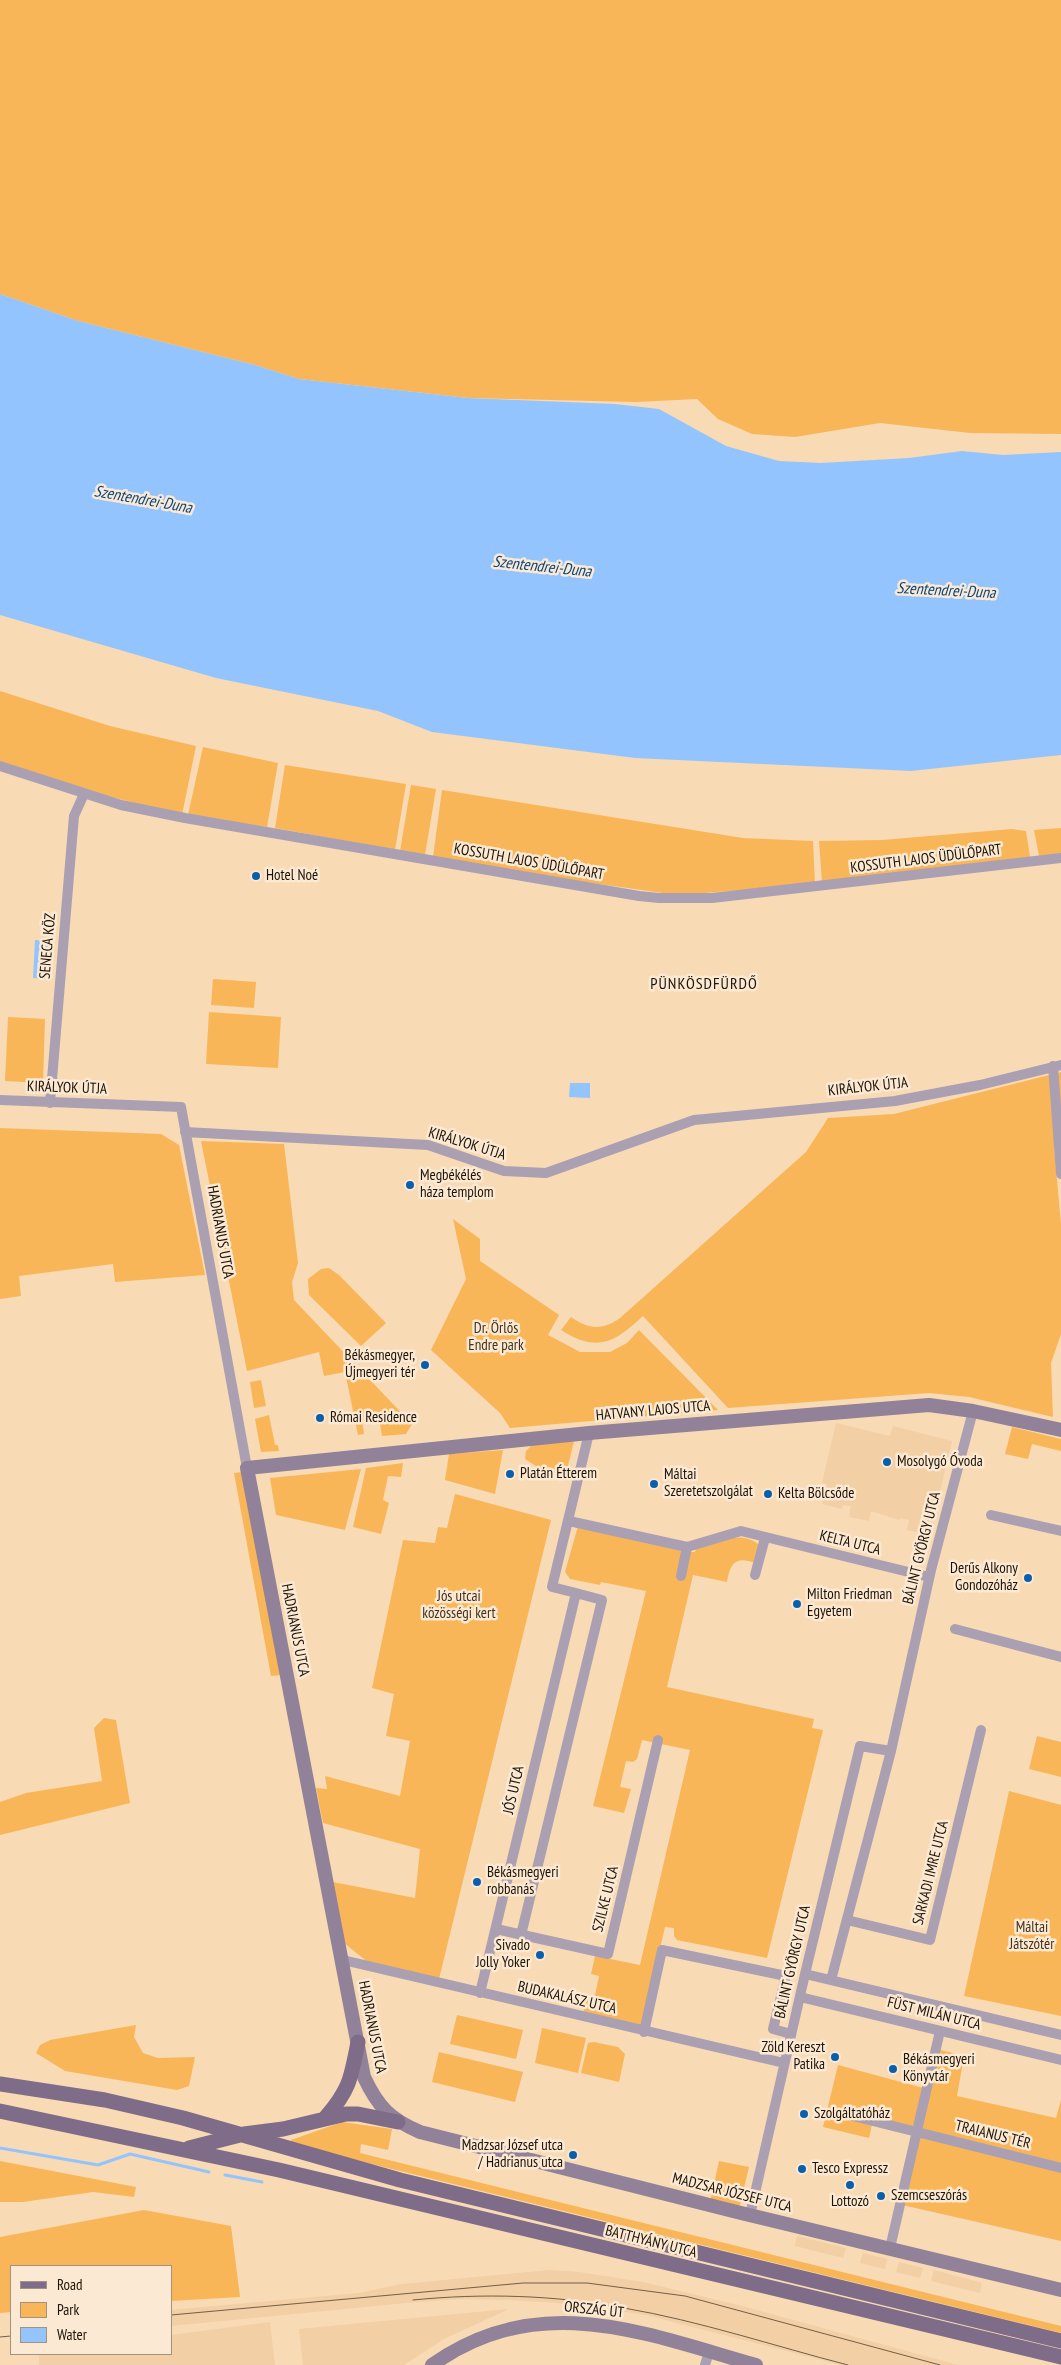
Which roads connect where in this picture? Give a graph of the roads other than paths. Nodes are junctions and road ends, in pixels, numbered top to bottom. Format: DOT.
graph roads {
  1 [pos="0,766"];
  2 [pos="84,794"];
  3 [pos="1061,858"];
  4 [pos="1057,1066"];
  5 [pos="0,1100"];
  6 [pos="50,1103"];
  7 [pos="185,1132"];
  8 [pos="1061,1174"];
  9 [pos="973,1411"];
  10 [pos="1061,1430"];
  11 [pos="589,1433"];
  12 [pos="247,1468"];
  13 [pos="991,1515"];
  14 [pos="569,1521"];
  15 [pos="1061,1531"];
  16 [pos="765,1538"];
  17 [pos="687,1547"];
  18 [pos="755,1575"];
  19 [pos="681,1576"];
  20 [pos="929,1577"];
  21 [pos="576,1593"];
  22 [pos="955,1629"];
  23 [pos="1061,1657"];
  24 [pos="981,1730"];
  25 [pos="658,1740"];
  26 [pos="891,1752"];
  27 [pos="847,1920"];
  28 [pos="496,1929"];
  29 [pos="521,1935"];
  30 [pos="342,1960"];
  31 [pos="805,1974"];
  32 [pos="831,1980"];
  33 [pos="480,1993"];
  34 [pos="800,1997"];
  35 [pos="940,2031"];
  36 [pos="644,2032"];
  37 [pos="791,2034"];
  38 [pos="1061,2035"];
  39 [pos="358,2042"];
  40 [pos="1061,2060"];
  41 [pos="784,2063"];
  42 [pos="0,2084"];
  43 [pos="0,2111"];
  44 [pos="841,2113"];
  45 [pos="326,2117"];
  46 [pos="398,2122"];
  47 [pos="917,2132"];
  48 [pos="244,2134"];
  49 [pos="186,2149"];
  50 [pos="1061,2168"];
  51 [pos="750,2215"];
  52 [pos="890,2248"];
  53 [pos="1061,2290"];
  54 [pos="1061,2341"];
  55 [pos="1061,2357"];
  56 [pos="707,2358"];
  57 [pos="432,2365"];
  58 [pos="756,2365"];
  1 -- 2 [label="street, KOSSUTH LAJOS ÜDÜLŐPART"];
  2 -- 3 [label="street, KOSSUTH LAJOS ÜDÜLŐPART"];
  2 -- 6 [label="street, SENECA KÖZ"];
  4 -- 7 [label="street, KIRÁLYOK ÚTJA"];
  4 -- 8 [label="street, KIRÁLYOK ÚTJA"];
  5 -- 6 [label="street, KIRÁLYOK ÚTJA"];
  6 -- 7 [label="street, KIRÁLYOK ÚTJA"];
  7 -- 12 [label="street, HADRIANUS UTCA"];
  9 -- 10 [label="street, HATVANY LAJOS UTCA"];
  9 -- 11 [label="street, HATVANY LAJOS UTCA"];
  9 -- 20 [label="street, BÁLINT GYÖRGY UTCA"];
  11 -- 12 [label="street, HATVANY LAJOS UTCA"];
  11 -- 14 [label="street"];
  12 -- 30 [label="street, HADRIANUS UTCA"];
  13 -- 15 [label="street"];
  14 -- 17 [label="street, KELTA UTCA"];
  14 -- 21 [label="street"];
  16 -- 17 [label="street, KELTA UTCA"];
  16 -- 18 [label="street"];
  16 -- 20 [label="street, KELTA UTCA"];
  17 -- 19 [label="street"];
  20 -- 26 [label="street, BÁLINT GYÖRGY UTCA"];
  21 -- 28 [label="street, JÓS UTCA"];
  21 -- 29 [label="street"];
  22 -- 23 [label="street"];
  24 -- 27 [label="street, SARKADI IMRE UTCA"];
  25 -- 29 [label="street, SZILKE UTCA"];
  26 -- 27 [label="street, BÁLINT GYÖRGY UTCA"];
  26 -- 31 [label="street, BÁLINT GYÖRGY UTCA"];
  27 -- 32 [label="street, BÁLINT GYÖRGY UTCA"];
  28 -- 29 [label="street, SZILKE UTCA"];
  28 -- 33 [label="street, JÓS UTCA"];
  30 -- 33 [label="street, BUDAKALÁSZ UTCA"];
  30 -- 39 [label="street, HADRIANUS UTCA"];
  31 -- 32 [label="street, FÜST MILÁN UTCA"];
  31 -- 34 [label="street, BÁLINT GYÖRGY UTCA"];
  32 -- 38 [label="street, FÜST MILÁN UTCA"];
  33 -- 36 [label="street, BUDAKALÁSZ UTCA"];
  34 -- 35 [label="street, FÜST MILÁN UTCA"];
  34 -- 37 [label="street, BÁLINT GYÖRGY UTCA"];
  35 -- 40 [label="street, FÜST MILÁN UTCA"];
  35 -- 47 [label="street"];
  36 -- 37 [label="street"];
  36 -- 41 [label="street, BUDAKALÁSZ UTCA"];
  37 -- 41 [label="street, BÁLINT GYÖRGY UTCA"];
  39 -- 45 [label="main road"];
  39 -- 46 [label="street, HADRIANUS UTCA"];
  41 -- 51 [label="street, BÁLINT GYÖRGY UTCA"];
  42 -- 48 [label="main road, BATTHYÁNY UTCA"];
  43 -- 49 [label="main road, BATTHYÁNY UTCA"];
  44 -- 47 [label="street, TRAIANUS TÉR"];
  45 -- 46 [label="main road"];
  45 -- 48 [label="main road"];
  46 -- 51 [label="street, MADZSAR JÓZSEF UTCA"];
  47 -- 50 [label="street, TRAIANUS TÉR"];
  47 -- 52 [label="street"];
  48 -- 49 [label="main road"];
  48 -- 54 [label="main road, BATTHYÁNY UTCA"];
  49 -- 55 [label="main road, BATTHYÁNY UTCA"];
  51 -- 52 [label="street, MADZSAR JÓZSEF UTCA"];
  52 -- 53 [label="street, MADZSAR JÓZSEF UTCA"];
  56 -- 57 [label="street, ORSZÁG ÚT"];
  56 -- 58 [label="street, ORSZÁG ÚT"];
}
